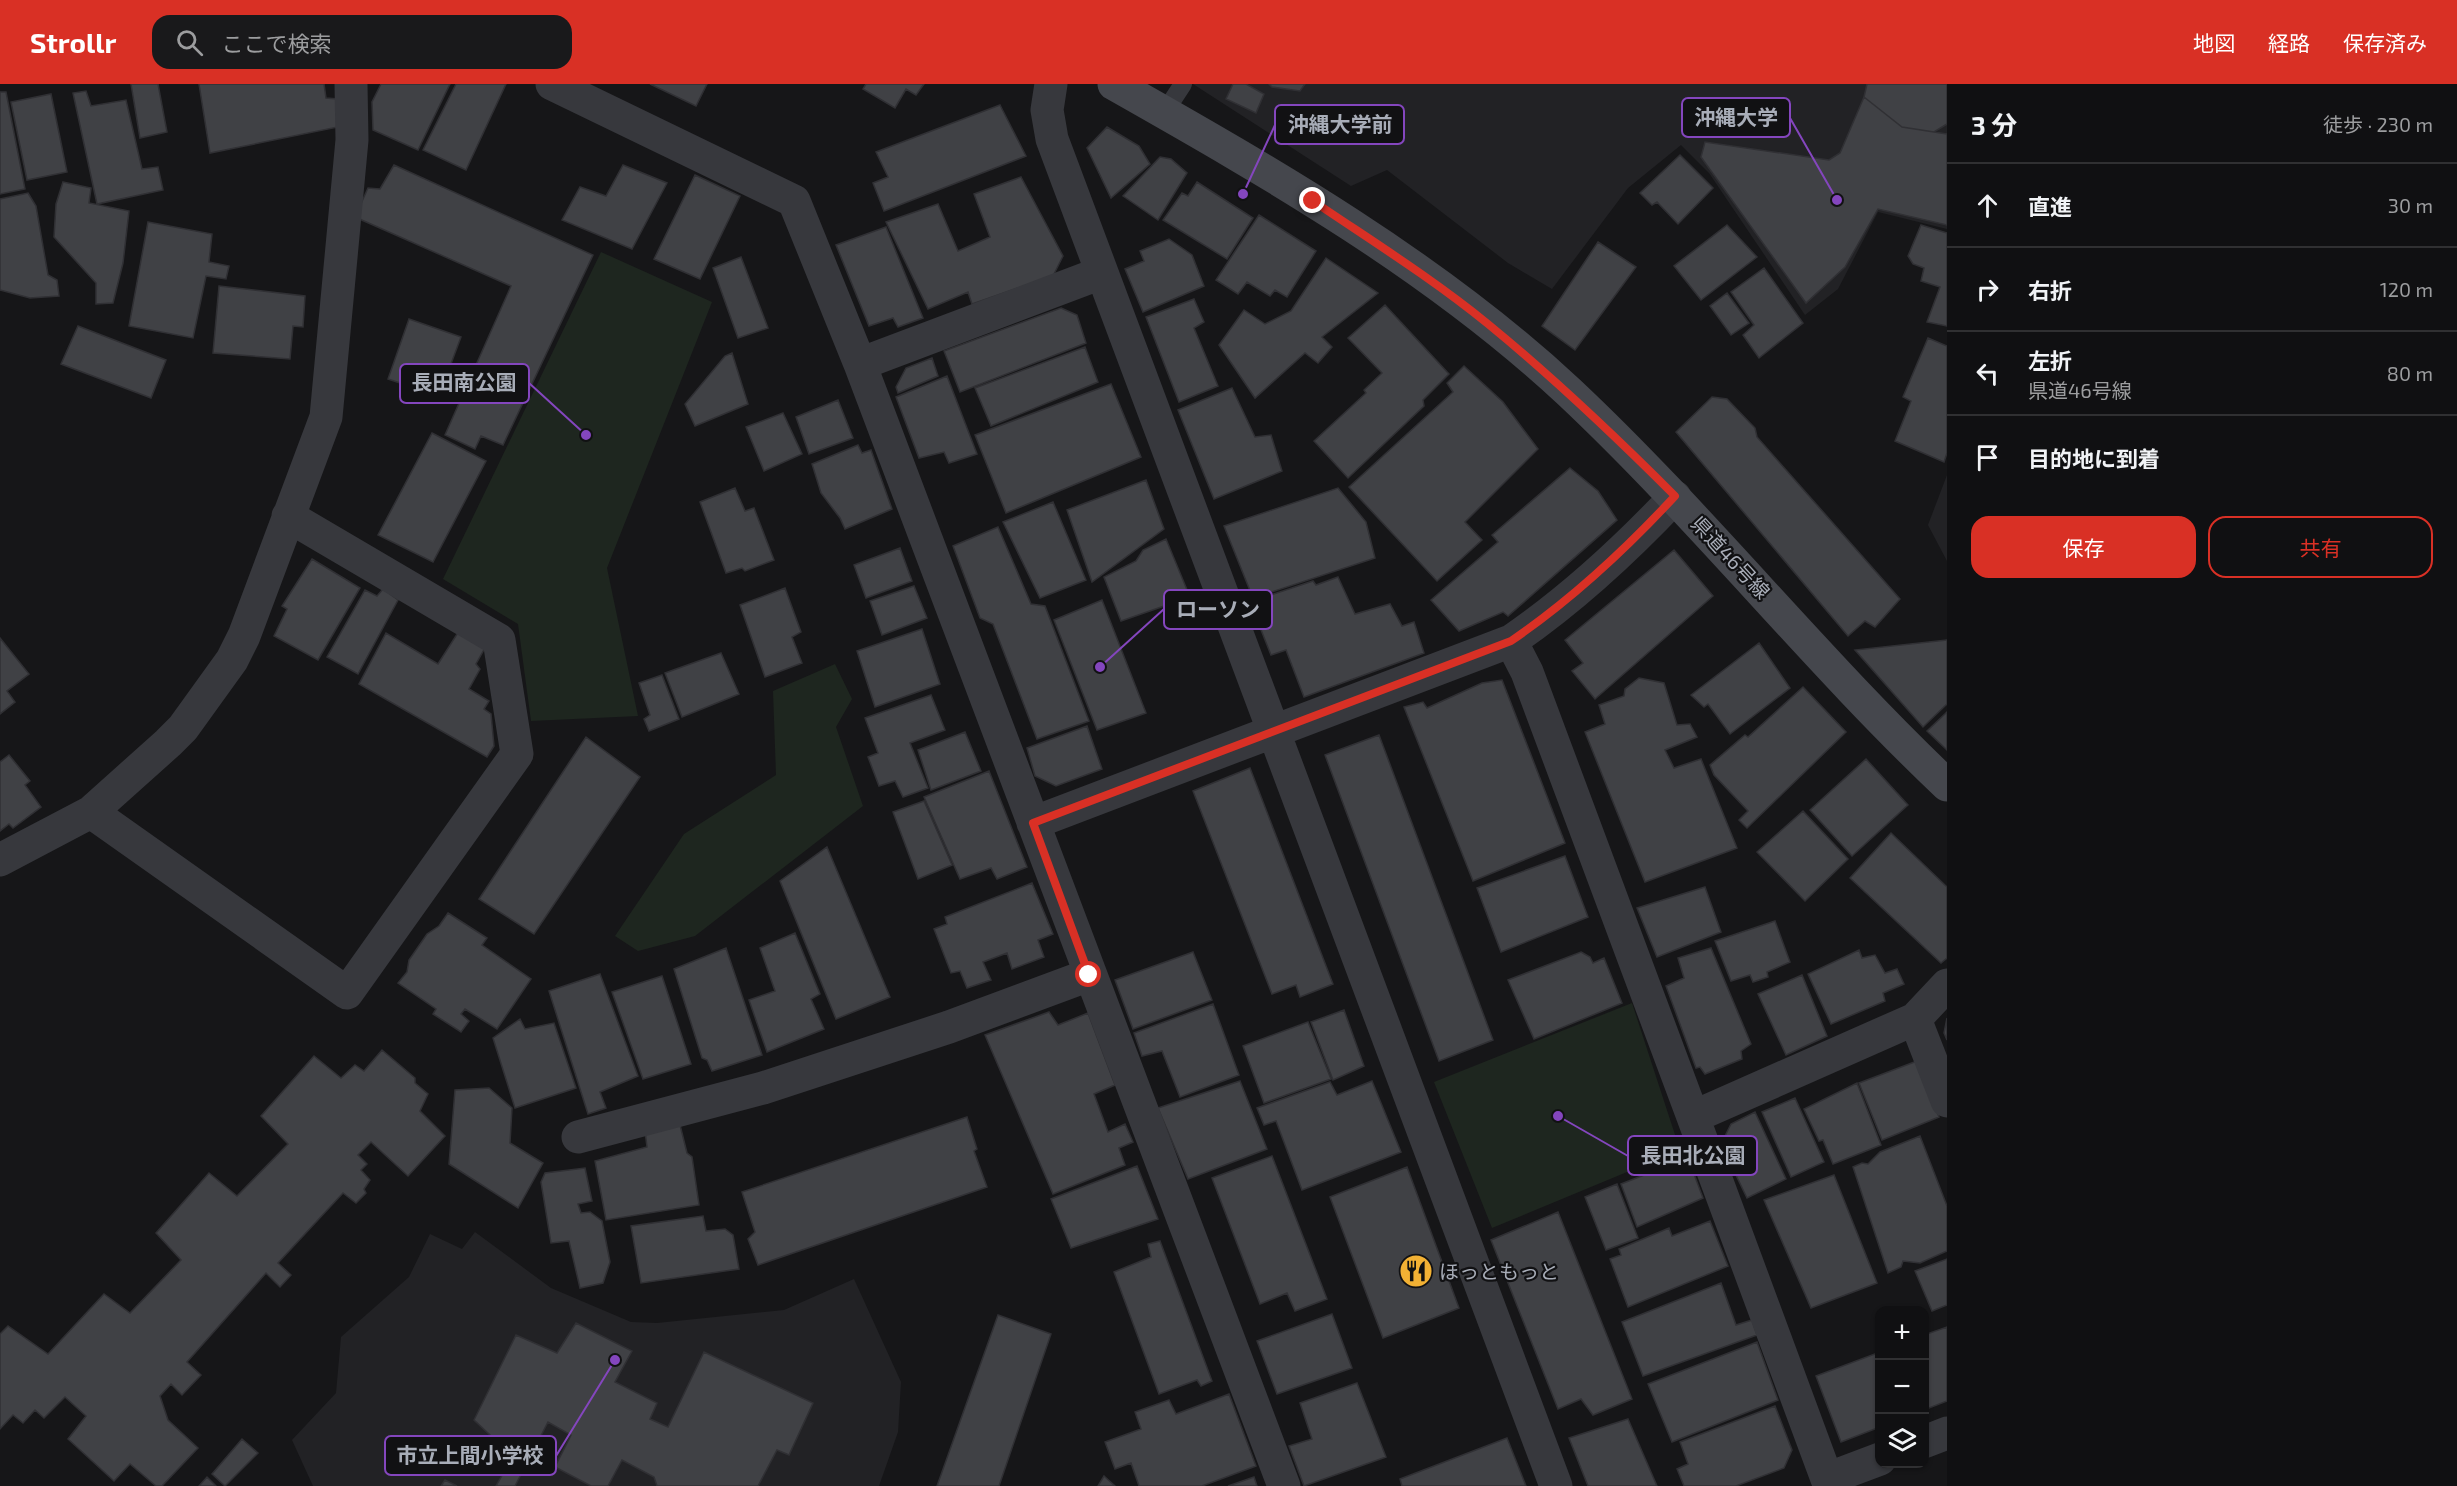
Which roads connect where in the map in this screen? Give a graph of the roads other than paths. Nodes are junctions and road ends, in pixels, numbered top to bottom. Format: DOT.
graph roads {
  1 [pos="351,84"];
  2 [pos="552,84"];
  3 [pos="1051,84"];
  4 [pos="1114,84"];
  5 [pos="1183,84"];
  6 [pos="1164,112"];
  7 [pos="1101,273"];
  8 [pos="860,364"];
  9 [pos="1675,496"];
  10 [pos="288,516"];
  11 [pos="1511,641"];
  12 [pos="1273,731"];
  13 [pos="1947,785"];
  14 [pos="91,812"];
  15 [pos="1033,823"];
  16 [pos="0,860"];
  17 [pos="1089,975"];
  18 [pos="1947,985"];
  19 [pos="1915,1018"];
  20 [pos="1947,1101"];
  21 [pos="1693,1117"];
  22 [pos="578,1137"];
  23 [pos="1947,1433"];
  24 [pos="1929,1440"];
  25 [pos="1875,1461"];
  26 [pos="1822,1484"];
  27 [pos="1284,1486"];
  28 [pos="1556,1486"];
  1 -- 10 [label="street"];
  2 -- 8 [label="street"];
  3 -- 7 [label="street"];
  4 -- 6 [label="main road, 県道46号線"];
  5 -- 6 [label="lane"];
  6 -- 9 [label="main road, 県道46号線"];
  7 -- 8 [label="street"];
  7 -- 12 [label="street"];
  8 -- 15 [label="street"];
  9 -- 11 [label="street"];
  9 -- 13 [label="main road, 県道46号線"];
  10 -- 14 [label="street"];
  10 -- 14 [label="street"];
  11 -- 12 [label="street"];
  11 -- 21 [label="street"];
  12 -- 15 [label="street"];
  12 -- 28 [label="street"];
  14 -- 16 [label="street"];
  15 -- 17 [label="street"];
  17 -- 22 [label="street"];
  17 -- 27 [label="street"];
  18 -- 19 [label="street"];
  19 -- 20 [label="street"];
  19 -- 21 [label="street"];
  21 -- 26 [label="street"];
  23 -- 24 [label="street"];
  25 -- 26 [label="street"];
}
